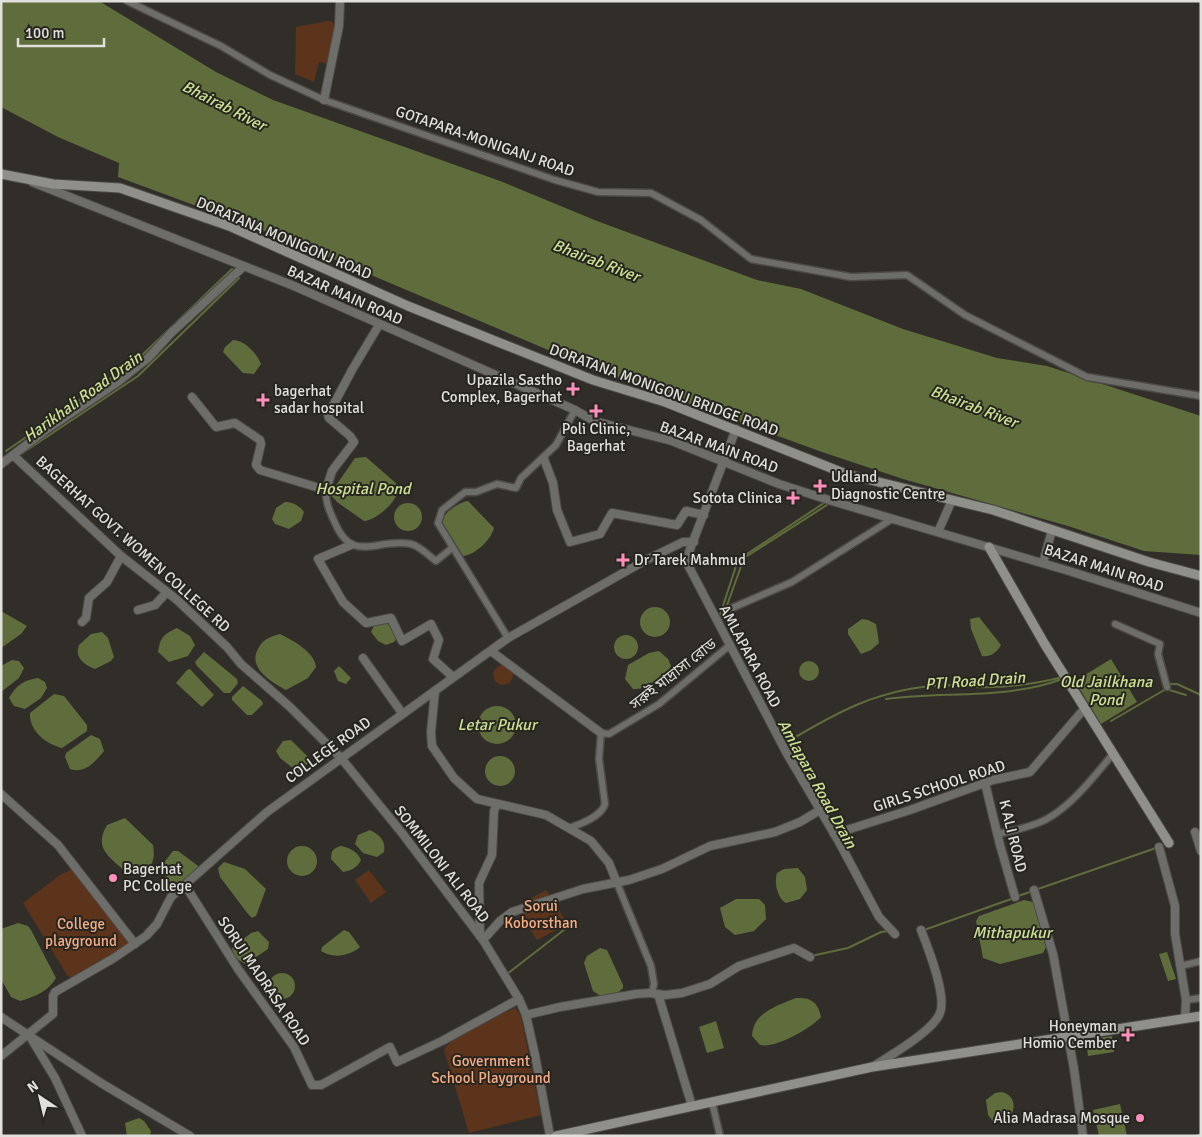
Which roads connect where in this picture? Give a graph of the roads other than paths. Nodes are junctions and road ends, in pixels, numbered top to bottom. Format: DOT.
graph roads {
  1 [pos="127,1"];
  2 [pos="340,1"];
  3 [pos="324,100"];
  4 [pos="1,174"];
  5 [pos="31,181"];
  6 [pos="244,267"];
  7 [pos="408,306"];
  8 [pos="379,325"];
  9 [pos="1201,396"];
  10 [pos="192,397"];
  11 [pos="575,410"];
  12 [pos="736,429"];
  13 [pos="14,456"];
  14 [pos="544,459"];
  15 [pos="721,462"];
  16 [pos="1,464"];
  17 [pos="326,490"];
  18 [pos="952,500"];
  19 [pos="704,515"];
  20 [pos="892,519"];
  21 [pos="1052,530"];
  22 [pos="938,532"];
  23 [pos="694,542"];
  24 [pos="351,545"];
  25 [pos="989,547"];
  26 [pos="452,548"];
  27 [pos="121,556"];
  28 [pos="1043,563"];
  29 [pos="1201,576"];
  30 [pos="167,592"];
  31 [pos="138,610"];
  32 [pos="725,611"];
  33 [pos="1201,612"];
  34 [pos="82,622"];
  35 [pos="1115,624"];
  36 [pos="508,638"];
  37 [pos="730,645"];
  38 [pos="491,651"];
  39 [pos="363,658"];
  40 [pos="453,677"];
  41 [pos="1166,686"];
  42 [pos="435,691"];
  43 [pos="1084,709"];
  44 [pos="402,713"];
  45 [pos="601,732"];
  46 [pos="1113,754"];
  47 [pos="341,758"];
  48 [pos="985,783"];
  49 [pos="1,794"];
  50 [pos="497,804"];
  51 [pos="820,810"];
  52 [pos="569,828"];
  53 [pos="1195,832"];
  54 [pos="834,834"];
  55 [pos="997,834"];
  56 [pos="1169,844"];
  57 [pos="1159,847"];
  58 [pos="1201,851"];
  59 [pos="617,883"];
  60 [pos="185,885"];
  61 [pos="1034,890"];
  62 [pos="1015,897"];
  63 [pos="921,930"];
  64 [pos="895,934"];
  65 [pos="482,938"];
  66 [pos="135,944"];
  67 [pos="810,957"];
  68 [pos="1201,961"];
  69 [pos="1180,966"];
  70 [pos="655,994"];
  71 [pos="1201,998"];
  72 [pos="519,999"];
  73 [pos="1186,1000"];
  74 [pos="526,1015"];
  75 [pos="1201,1016"];
  76 [pos="1,1017"];
  77 [pos="1185,1019"];
  78 [pos="28,1034"];
  79 [pos="1068,1037"];
  80 [pos="1,1056"];
  81 [pos="872,1067"];
  82 [pos="712,1102"];
  83 [pos="692,1106"];
  84 [pos="82,1136"];
  85 [pos="190,1136"];
  86 [pos="550,1136"];
  87 [pos="556,1136"];
  88 [pos="720,1136"];
  89 [pos="1084,1136"];
  1 -- 3 [label="street, GOTAPARA-MONIGANJ ROAD"];
  2 -- 3 [label="street"];
  3 -- 9 [label="street, GOTAPARA-MONIGANJ ROAD"];
  4 -- 5 [label="main road, DORATANA MONIGONJ ROAD"];
  5 -- 6 [label="street, BAZAR MAIN ROAD"];
  5 -- 7 [label="main road, DORATANA MONIGONJ ROAD"];
  6 -- 8 [label="street, BAZAR MAIN ROAD"];
  6 -- 13 [label="street"];
  7 -- 12 [label="main road, DORATANA MONIGONJ BRIDGE ROAD"];
  8 -- 11 [label="street, BAZAR MAIN ROAD"];
  8 -- 17 [label="street"];
  10 -- 17 [label="street"];
  11 -- 14 [label="street"];
  11 -- 15 [label="street, BAZAR MAIN ROAD"];
  12 -- 15 [label="street, AMLAPARA ROAD"];
  12 -- 18 [label="main road, DORATANA MONIGONJ BRIDGE ROAD"];
  13 -- 16 [label="street"];
  13 -- 27 [label="street, BAGERHAT GOVT. WOMEN COLLEGE RD"];
  14 -- 19 [label="street"];
  14 -- 26 [label="street"];
  15 -- 19 [label="street, AMLAPARA ROAD"];
  15 -- 20 [label="street, BAZAR MAIN ROAD"];
  17 -- 24 [label="street"];
  18 -- 21 [label="main road, DORATANA MONIGONJ BRIDGE ROAD"];
  18 -- 22 [label="street"];
  19 -- 23 [label="street, AMLAPARA ROAD"];
  20 -- 22 [label="street, BAZAR MAIN ROAD"];
  20 -- 32 [label="street"];
  21 -- 28 [label="street"];
  21 -- 29 [label="main road, DORATANA MONIGONJ BRIDGE ROAD"];
  22 -- 25 [label="street, BAZAR MAIN ROAD"];
  23 -- 36 [label="street, COLLEGE ROAD"];
  23 -- 37 [label="street, AMLAPARA ROAD"];
  24 -- 26 [label="street"];
  24 -- 40 [label="street"];
  25 -- 28 [label="street, BAZAR MAIN ROAD"];
  25 -- 43 [label="main road"];
  26 -- 36 [label="street"];
  27 -- 30 [label="street, BAGERHAT GOVT. WOMEN COLLEGE RD"];
  27 -- 34 [label="street"];
  28 -- 33 [label="street, BAZAR MAIN ROAD"];
  30 -- 31 [label="street"];
  30 -- 47 [label="street, BAGERHAT GOVT. WOMEN COLLEGE RD"];
  35 -- 41 [label="street"];
  36 -- 38 [label="street, COLLEGE ROAD"];
  37 -- 45 [label="street, সরুই মাদ্রাসা রোড"];
  37 -- 51 [label="street, AMLAPARA ROAD"];
  38 -- 40 [label="street, COLLEGE ROAD"];
  38 -- 45 [label="street"];
  39 -- 44 [label="street"];
  40 -- 42 [label="street, COLLEGE ROAD"];
  42 -- 44 [label="street, COLLEGE ROAD"];
  42 -- 50 [label="street"];
  43 -- 46 [label="main road"];
  43 -- 48 [label="street, GIRLS SCHOOL ROAD"];
  44 -- 47 [label="street, COLLEGE ROAD"];
  45 -- 52 [label="street"];
  46 -- 55 [label="street"];
  46 -- 56 [label="main road"];
  47 -- 60 [label="street, COLLEGE ROAD"];
  47 -- 65 [label="street, SOMMILONI ALI ROAD"];
  48 -- 54 [label="street, GIRLS SCHOOL ROAD"];
  48 -- 55 [label="street, K ALI ROAD"];
  49 -- 66 [label="street"];
  50 -- 52 [label="street"];
  50 -- 65 [label="street"];
  51 -- 54 [label="street, AMLAPARA ROAD"];
  51 -- 59 [label="street"];
  52 -- 59 [label="street"];
  53 -- 58 [label="street"];
  54 -- 64 [label="street, AMLAPARA ROAD"];
  55 -- 62 [label="street, K ALI ROAD"];
  57 -- 69 [label="street"];
  59 -- 65 [label="street"];
  59 -- 70 [label="street"];
  60 -- 66 [label="street, COLLEGE ROAD"];
  60 -- 72 [label="street, SORUI MADRASA ROAD"];
  61 -- 79 [label="street"];
  63 -- 81 [label="street"];
  65 -- 72 [label="street, SOMMILONI ALI ROAD"];
  66 -- 78 [label="street, COLLEGE ROAD"];
  67 -- 70 [label="street"];
  68 -- 69 [label="street"];
  69 -- 73 [label="street"];
  70 -- 74 [label="street"];
  70 -- 83 [label="street"];
  71 -- 73 [label="street"];
  72 -- 74 [label="street, SOMMILONI ALI ROAD"];
  73 -- 77 [label="street"];
  74 -- 86 [label="street, SOMMILONI ALI ROAD"];
  75 -- 77 [label="main road"];
  76 -- 78 [label="street"];
  77 -- 79 [label="main road"];
  78 -- 80 [label="street, COLLEGE ROAD"];
  78 -- 84 [label="street"];
  78 -- 85 [label="street"];
  79 -- 81 [label="main road"];
  79 -- 89 [label="street"];
  81 -- 82 [label="main road"];
  82 -- 83 [label="main road"];
  82 -- 88 [label="street"];
  83 -- 87 [label="main road"];
}
